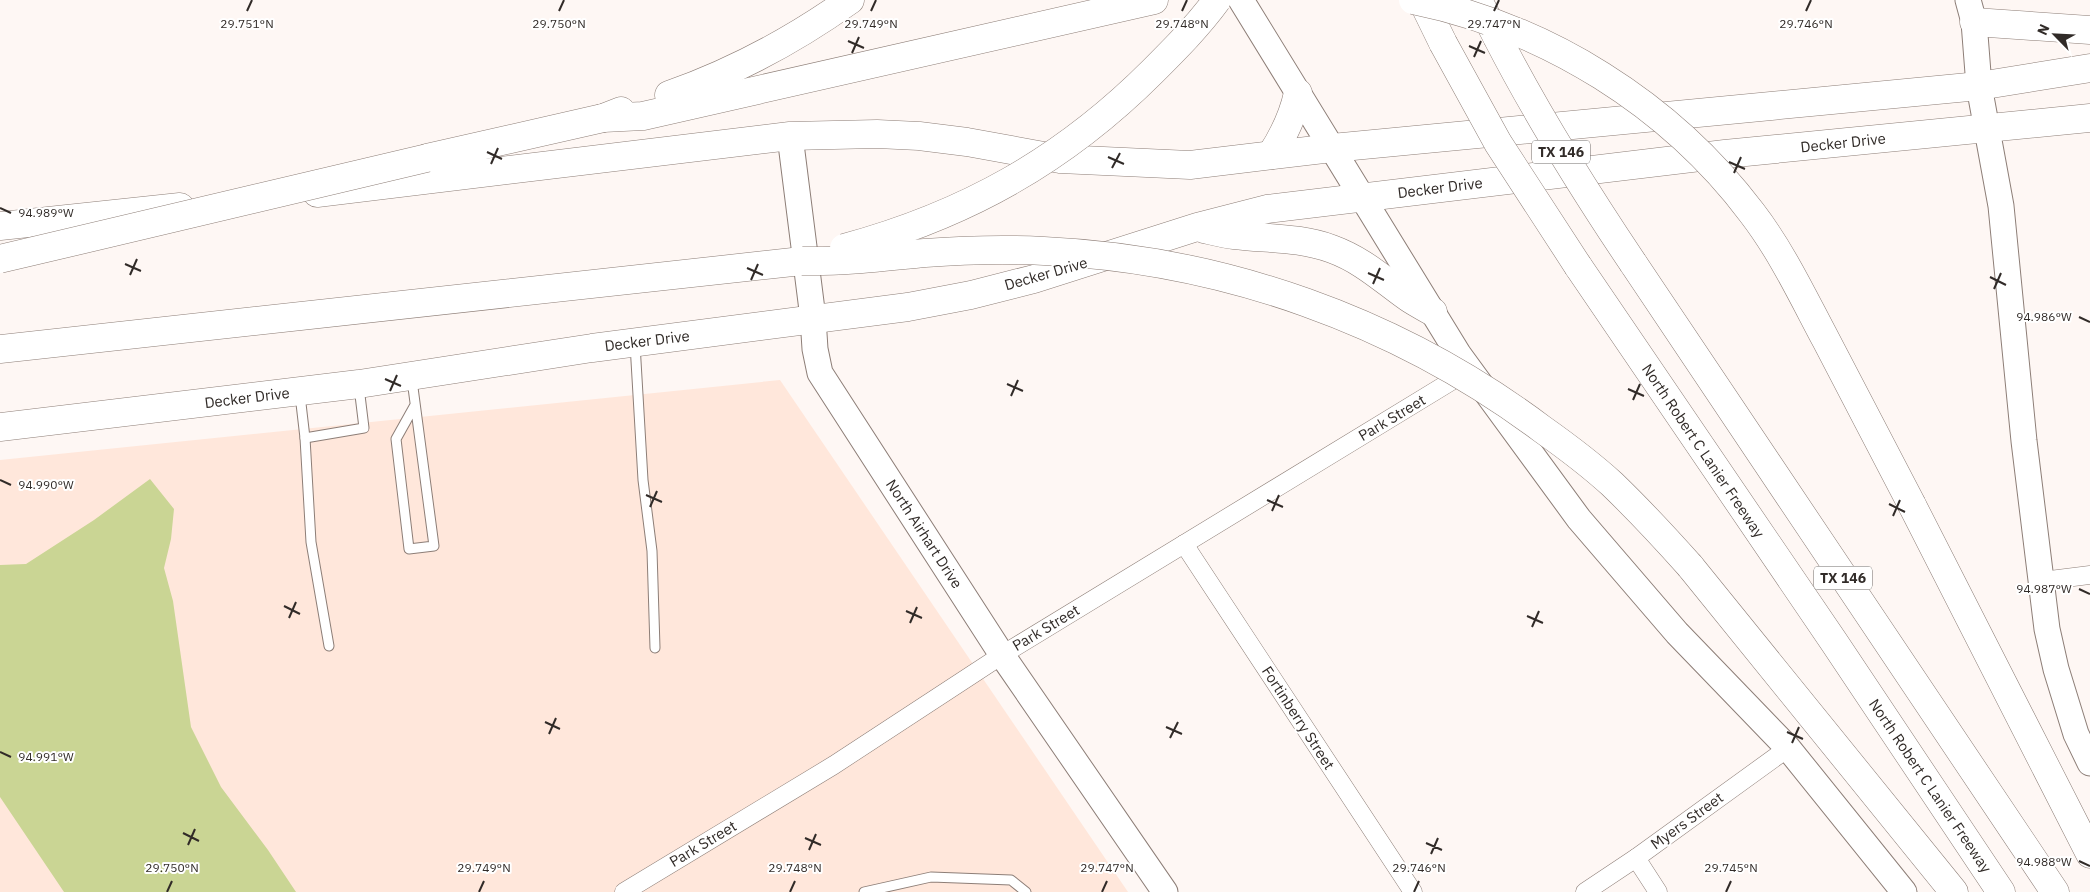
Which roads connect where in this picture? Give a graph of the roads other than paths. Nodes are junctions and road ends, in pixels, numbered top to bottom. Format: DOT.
graph roads {
  1 [pos="850,0"];
  2 [pos="1154,0"];
  3 [pos="1217,0"];
  4 [pos="1241,0"];
  5 [pos="1413,0"];
  6 [pos="1422,0"];
  7 [pos="1478,0"];
  8 [pos="1971,11"];
  9 [pos="2090,30"];
  10 [pos="2090,68"];
  11 [pos="1979,86"];
  12 [pos="1298,93"];
  13 [pos="603,118"];
  14 [pos="2090,118"];
  15 [pos="1987,128"];
  16 [pos="790,136"];
  17 [pos="1332,148"];
  18 [pos="1271,155"];
  19 [pos="1361,197"];
  20 [pos="0,226"];
  21 [pos="1197,227"];
  22 [pos="0,259"];
  23 [pos="802,261"];
  24 [pos="1432,312"];
  25 [pos="813,318"];
  26 [pos="123,335"];
  27 [pos="635,343"];
  28 [pos="0,348"];
  29 [pos="0,362"];
  30 [pos="1471,370"];
  31 [pos="412,377"];
  32 [pos="359,384"];
  33 [pos="299,392"];
  34 [pos="415,405"];
  35 [pos="0,427"];
  36 [pos="306,438"];
  37 [pos="1184,544"];
  38 [pos="2090,574"];
  39 [pos="2042,582"];
  40 [pos="329,646"];
  41 [pos="655,648"];
  42 [pos="1002,655"];
  43 [pos="1788,748"];
  44 [pos="2090,764"];
  45 [pos="2090,854"];
  46 [pos="1636,858"];
  47 [pos="624,892"];
  48 [pos="864,892"];
  49 [pos="1026,892"];
  50 [pos="1165,892"];
  51 [pos="1413,892"];
  52 [pos="1585,892"];
  53 [pos="1658,892"];
  54 [pos="1904,892"];
  55 [pos="1954,892"];
  56 [pos="2001,892"];
  57 [pos="2054,892"];
  1 -- 13 [label="main road"];
  2 -- 13 [label="main road"];
  3 -- 23 [label="main road, bridge"];
  4 -- 12 [label="main road"];
  5 -- 45 [label="main road, bridge"];
  6 -- 56 [label="main road, North Robert C Lanier Freeway / TX 146, bridge"];
  7 -- 57 [label="main road, TX 146, bridge"];
  8 -- 9 [label="main road"];
  8 -- 11 [label="main road"];
  10 -- 11 [label="main road"];
  11 -- 15 [label="main road"];
  11 -- 17 [label="main road"];
  12 -- 17 [label="main road"];
  12 -- 18 [label="main road"];
  13 -- 22 [label="main road, bridge"];
  14 -- 15 [label="main road, Decker Drive"];
  15 -- 19 [label="main road, Decker Drive"];
  15 -- 39 [label="main road"];
  16 -- 18 [label="main road"];
  16 -- 20 [label="main road"];
  16 -- 25 [label="main road, North Airhart Drive"];
  17 -- 18 [label="main road"];
  17 -- 19 [label="main road"];
  19 -- 21 [label="main road, Decker Drive"];
  19 -- 24 [label="main road"];
  21 -- 24 [label="main road"];
  21 -- 25 [label="main road, Decker Drive"];
  23 -- 26 [label="main road"];
  23 -- 55 [label="main road, bridge"];
  24 -- 30 [label="main road"];
  25 -- 27 [label="main road, Decker Drive"];
  25 -- 42 [label="main road, North Airhart Drive"];
  26 -- 28 [label="main road"];
  26 -- 29 [label="main road"];
  27 -- 31 [label="main road, Decker Drive"];
  27 -- 41 [label="lane"];
  30 -- 37 [label="street, Park Street"];
  30 -- 43 [label="main road"];
  31 -- 32 [label="main road, Decker Drive"];
  31 -- 34 [label="lane"];
  32 -- 33 [label="main road, Decker Drive"];
  32 -- 36 [label="lane"];
  33 -- 35 [label="main road, Decker Drive"];
  33 -- 36 [label="lane"];
  34 -- 34 [label="lane"];
  36 -- 40 [label="lane"];
  37 -- 42 [label="street, Park Street"];
  37 -- 51 [label="street, Fortinberry Street"];
  38 -- 39 [label="street"];
  39 -- 44 [label="main road"];
  42 -- 47 [label="street, Park Street"];
  42 -- 50 [label="main road, North Airhart Drive"];
  43 -- 46 [label="street, Myers Street"];
  43 -- 54 [label="main road"];
  46 -- 52 [label="street, Myers Street"];
  46 -- 53 [label="street"];
  48 -- 49 [label="lane"];
}
